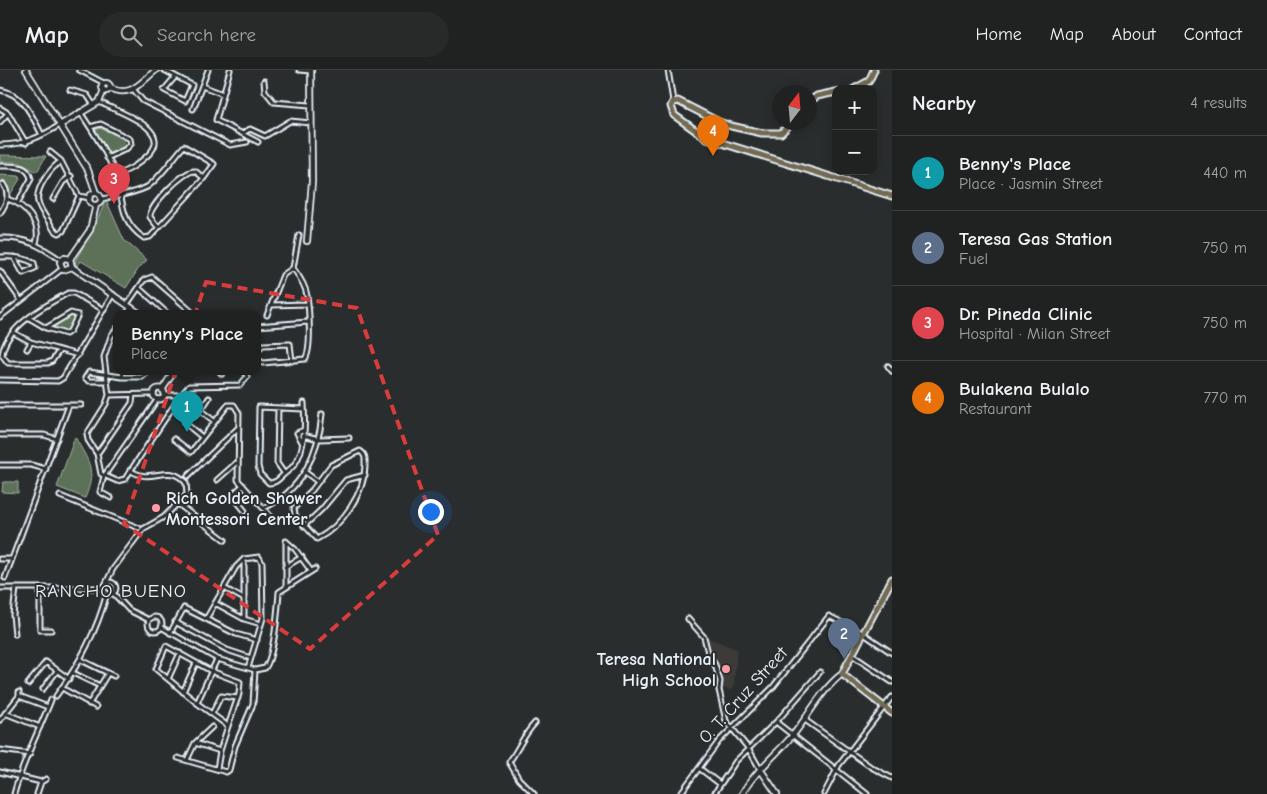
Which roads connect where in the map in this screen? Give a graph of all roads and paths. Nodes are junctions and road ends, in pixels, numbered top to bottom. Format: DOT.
graph roads {
  1 [pos="26,70"];
  2 [pos="79,70"];
  3 [pos="156,70"];
  4 [pos="164,70"];
  5 [pos="208,70"];
  6 [pos="230,70"];
  7 [pos="299,70"];
  8 [pos="668,70"];
  9 [pos="874,70"];
  10 [pos="311,71"];
  11 [pos="175,77"];
  12 [pos="264,81"];
  13 [pos="104,83"];
  14 [pos="862,85"];
  15 [pos="202,86"];
  16 [pos="107,89"];
  17 [pos="133,89"];
  18 [pos="0,90"];
  19 [pos="70,90"];
  20 [pos="832,93"];
  21 [pos="223,94"];
  22 [pos="817,96"];
  23 [pos="99,102"];
  24 [pos="673,102"];
  25 [pos="93,104"];
  26 [pos="310,104"];
  27 [pos="0,108"];
  28 [pos="193,109"];
  29 [pos="80,112"];
  30 [pos="8,113"];
  31 [pos="0,122"];
  32 [pos="311,123"];
  33 [pos="60,125"];
  34 [pos="90,127"];
  35 [pos="784,130"];
  36 [pos="242,134"];
  37 [pos="42,135"];
  38 [pos="247,142"];
  39 [pos="258,142"];
  40 [pos="26,143"];
  41 [pos="0,145"];
  42 [pos="50,152"];
  43 [pos="107,158"];
  44 [pos="61,161"];
  45 [pos="0,166"];
  46 [pos="116,175"];
  47 [pos="71,176"];
  48 [pos="204,178"];
  49 [pos="3,184"];
  50 [pos="96,193"];
  51 [pos="119,195"];
  52 [pos="79,196"];
  53 [pos="892,196"];
  54 [pos="90,198"];
  55 [pos="7,199"];
  56 [pos="53,199"];
  57 [pos="102,199"];
  58 [pos="18,202"];
  59 [pos="96,205"];
  60 [pos="0,212"];
  61 [pos="158,227"];
  62 [pos="299,235"];
  63 [pos="0,238"];
  64 [pos="307,241"];
  65 [pos="36,243"];
  66 [pos="0,257"];
  67 [pos="14,257"];
  68 [pos="70,259"];
  69 [pos="61,260"];
  70 [pos="72,267"];
  71 [pos="294,268"];
  72 [pos="62,269"];
  73 [pos="0,271"];
  74 [pos="139,288"];
  75 [pos="113,294"];
  76 [pos="20,299"];
  77 [pos="307,304"];
  78 [pos="129,305"];
  79 [pos="271,305"];
  80 [pos="104,310"];
  81 [pos="128,310"];
  82 [pos="135,310"];
  83 [pos="164,310"];
  84 [pos="190,310"];
  85 [pos="267,315"];
  86 [pos="0,317"];
  87 [pos="29,318"];
  88 [pos="308,322"];
  89 [pos="261,326"];
  90 [pos="46,328"];
  91 [pos="14,333"];
  92 [pos="113,333"];
  93 [pos="31,342"];
  94 [pos="2,346"];
  95 [pos="261,347"];
  96 [pos="27,349"];
  97 [pos="59,351"];
  98 [pos="78,355"];
  99 [pos="292,361"];
  100 [pos="261,362"];
  101 [pos="888,366"];
  102 [pos="892,371"];
  103 [pos="106,374"];
  104 [pos="144,375"];
  105 [pos="170,375"];
  106 [pos="247,375"];
  107 [pos="122,377"];
  108 [pos="0,380"];
  109 [pos="107,381"];
  110 [pos="163,392"];
  111 [pos="153,394"];
  112 [pos="109,395"];
  113 [pos="133,395"];
  114 [pos="181,395"];
  115 [pos="209,398"];
  116 [pos="157,400"];
  117 [pos="304,403"];
  118 [pos="0,405"];
  119 [pos="69,405"];
  120 [pos="81,405"];
  121 [pos="278,408"];
  122 [pos="304,409"];
  123 [pos="201,410"];
  124 [pos="322,414"];
  125 [pos="214,421"];
  126 [pos="185,424"];
  127 [pos="238,427"];
  128 [pos="304,430"];
  129 [pos="0,434"];
  130 [pos="303,435"];
  131 [pos="202,437"];
  132 [pos="349,438"];
  133 [pos="57,439"];
  134 [pos="174,439"];
  135 [pos="319,439"];
  136 [pos="302,442"];
  137 [pos="97,454"];
  138 [pos="237,463"];
  139 [pos="0,465"];
  140 [pos="46,469"];
  141 [pos="130,470"];
  142 [pos="305,472"];
  143 [pos="284,473"];
  144 [pos="365,475"];
  145 [pos="104,476"];
  146 [pos="188,476"];
  147 [pos="217,480"];
  148 [pos="318,482"];
  149 [pos="243,485"];
  150 [pos="60,496"];
  151 [pos="111,498"];
  152 [pos="177,504"];
  153 [pos="264,508"];
  154 [pos="245,511"];
  155 [pos="273,519"];
  156 [pos="304,526"];
  157 [pos="139,528"];
  158 [pos="225,540"];
  159 [pos="302,557"];
  160 [pos="0,559"];
  161 [pos="12,559"];
  162 [pos="244,559"];
  163 [pos="284,568"];
  164 [pos="5,578"];
  165 [pos="892,579"];
  166 [pos="106,582"];
  167 [pos="0,588"];
  168 [pos="16,588"];
  169 [pos="40,588"];
  170 [pos="103,588"];
  171 [pos="224,588"];
  172 [pos="286,588"];
  173 [pos="108,593"];
  174 [pos="113,593"];
  175 [pos="244,599"];
  176 [pos="215,603"];
  177 [pos="206,619"];
  178 [pos="244,619"];
  179 [pos="688,619"];
  180 [pos="149,620"];
  181 [pos="175,622"];
  182 [pos="262,624"];
  183 [pos="161,627"];
  184 [pos="51,630"];
  185 [pos="170,633"];
  186 [pos="14,634"];
  187 [pos="864,634"];
  188 [pos="257,640"];
  189 [pos="180,653"];
  190 [pos="892,653"];
  191 [pos="852,655"];
  192 [pos="251,658"];
  193 [pos="217,659"];
  194 [pos="81,660"];
  195 [pos="196,662"];
  196 [pos="248,668"];
  197 [pos="255,670"];
  198 [pos="57,671"];
  199 [pos="211,671"];
  200 [pos="108,672"];
  201 [pos="820,672"];
  202 [pos="73,673"];
  203 [pos="842,674"];
  204 [pos="114,676"];
  205 [pos="69,679"];
  206 [pos="168,679"];
  207 [pos="892,682"];
  208 [pos="28,684"];
  209 [pos="100,686"];
  210 [pos="43,688"];
  211 [pos="62,688"];
  212 [pos="183,692"];
  213 [pos="56,696"];
  214 [pos="892,697"];
  215 [pos="238,698"];
  216 [pos="51,700"];
  217 [pos="197,703"];
  218 [pos="89,704"];
  219 [pos="48,707"];
  220 [pos="96,707"];
  221 [pos="884,708"];
  222 [pos="5,713"];
  223 [pos="892,713"];
  224 [pos="212,714"];
  225 [pos="0,720"];
  226 [pos="805,720"];
  227 [pos="776,722"];
  228 [pos="535,723"];
  229 [pos="228,726"];
  230 [pos="40,727"];
  231 [pos="212,727"];
  232 [pos="731,729"];
  233 [pos="792,736"];
  234 [pos="195,743"];
  235 [pos="748,748"];
  236 [pos="0,750"];
  237 [pos="220,751"];
  238 [pos="850,752"];
  239 [pos="30,754"];
  240 [pos="178,758"];
  241 [pos="187,760"];
  242 [pos="698,768"];
  243 [pos="217,769"];
  244 [pos="760,769"];
  245 [pos="835,770"];
  246 [pos="0,772"];
  247 [pos="19,775"];
  248 [pos="46,778"];
  249 [pos="892,778"];
  250 [pos="41,782"];
  251 [pos="720,784"];
  252 [pos="14,794"];
  253 [pos="37,794"];
  254 [pos="534,794"];
  255 [pos="680,794"];
  256 [pos="714,794"];
  257 [pos="742,794"];
  258 [pos="777,794"];
  259 [pos="824,794"];
  260 [pos="867,794"];
  1 -- 33 [label="street"];
  2 -- 13 [label="street"];
  3 -- 17 [label="street"];
  4 -- 11 [label="street"];
  5 -- 15 [label="street"];
  6 -- 21 [label="street"];
  7 -- 10 [label="street"];
  8 -- 24 [label="street"];
  9 -- 14 [label="main road"];
  10 -- 26 [label="street"];
  11 -- 11 [label="street"];
  12 -- 26 [label="street"];
  13 -- 16 [label="street"];
  15 -- 21 [label="street"];
  15 -- 28 [label="street"];
  16 -- 17 [label="street"];
  16 -- 23 [label="street"];
  17 -- 38 [label="street"];
  18 -- 37 [label="street"];
  19 -- 25 [label="street"];
  20 -- 22 [label="main road"];
  21 -- 36 [label="street"];
  23 -- 25 [label="street"];
  23 -- 46 [label="street"];
  24 -- 35 [label="main road"];
  24 -- 53 [label="main road"];
  25 -- 29 [label="street"];
  26 -- 32 [label="street"];
  27 -- 30 [label="street"];
  29 -- 33 [label="street"];
  29 -- 34 [label="street"];
  30 -- 31 [label="street"];
  30 -- 40 [label="street"];
  32 -- 36 [label="street"];
  32 -- 64 [label="street"];
  33 -- 37 [label="street"];
  33 -- 50 [label="street"];
  34 -- 43 [label="street"];
  34 -- 43 [label="street"];
  36 -- 39 [label="street"];
  37 -- 40 [label="street"];
  40 -- 41 [label="street"];
  42 -- 44 [label="street"];
  43 -- 46 [label="street"];
  44 -- 47 [label="street"];
  44 -- 52 [label="street"];
  45 -- 58 [label="street"];
  46 -- 51 [label="street"];
  47 -- 52 [label="street"];
  47 -- 56 [label="street"];
  48 -- 51 [label="street"];
  48 -- 61 [label="street"];
  48 -- 61 [label="street"];
  49 -- 55 [label="street"];
  50 -- 54 [label="street"];
  50 -- 57 [label="street"];
  51 -- 57 [label="street"];
  51 -- 61 [label="street"];
  52 -- 54 [label="street"];
  54 -- 59 [label="street"];
  55 -- 58 [label="street"];
  55 -- 60 [label="street"];
  57 -- 59 [label="street"];
  58 -- 65 [label="street"];
  59 -- 68 [label="street"];
  62 -- 71 [label="street"];
  63 -- 65 [label="street"];
  65 -- 69 [label="street"];
  66 -- 67 [label="street"];
  67 -- 67 [label="street"];
  68 -- 69 [label="street"];
  68 -- 70 [label="street"];
  69 -- 72 [label="street"];
  70 -- 72 [label="street"];
  70 -- 75 [label="street"];
  71 -- 77 [label="street"];
  71 -- 79 [label="street"];
  72 -- 76 [label="street"];
  73 -- 76 [label="street"];
  74 -- 78 [label="street"];
  74 -- 83 [label="street"];
  74 -- 84 [label="street"];
  75 -- 78 [label="street"];
  75 -- 80 [label="street"];
  76 -- 86 [label="street"];
  77 -- 79 [label="street"];
  77 -- 88 [label="street"];
  78 -- 81 [label="street"];
  78 -- 82 [label="street"];
  79 -- 85 [label="street"];
  80 -- 87 [label="street"];
  80 -- 98 [label="street"];
  87 -- 90 [label="street"];
  87 -- 91 [label="street"];
  88 -- 89 [label="street"];
  88 -- 99 [label="street"];
  90 -- 90 [label="street"];
  91 -- 93 [label="street"];
  91 -- 94 [label="street"];
  92 -- 103 [label="street"];
  93 -- 96 [label="street"];
  93 -- 97 [label="street"];
  94 -- 97 [label="street"];
  95 -- 99 [label="street"];
  97 -- 98 [label="street"];
  98 -- 108 [label="street"];
  99 -- 100 [label="street"];
  101 -- 102 [label="street"];
  103 -- 107 [label="street"];
  103 -- 109 [label="street"];
  103 -- 109 [label="street"];
  104 -- 107 [label="street"];
  105 -- 110 [label="street"];
  106 -- 114 [label="street"];
  109 -- 112 [label="street"];
  110 -- 111 [label="street"];
  110 -- 114 [label="street"];
  110 -- 116 [label="street"];
  111 -- 113 [label="street"];
  111 -- 116 [label="street"];
  112 -- 113 [label="street"];
  112 -- 137 [label="street"];
  113 -- 137 [label="street"];
  114 -- 123 [label="street"];
  114 -- 141 [label="street"];
  115 -- 123 [label="street"];
  116 -- 145 [label="street"];
  117 -- 122 [label="street"];
  118 -- 119 [label="street"];
  119 -- 120 [label="street"];
  119 -- 133 [label="street"];
  121 -- 122 [label="street"];
  121 -- 143 [label="street"];
  121 -- 143 [label="street"];
  122 -- 128 [label="street"];
  123 -- 125 [label="street"];
  124 -- 135 [label="street"];
  125 -- 127 [label="street"];
  125 -- 131 [label="street"];
  126 -- 131 [label="street"];
  127 -- 138 [label="street"];
  127 -- 146 [label="street"];
  128 -- 130 [label="street"];
  128 -- 136 [label="street"];
  129 -- 133 [label="street"];
  130 -- 135 [label="street"];
  130 -- 136 [label="street"];
  131 -- 134 [label="street"];
  132 -- 135 [label="street"];
  133 -- 140 [label="street"];
  135 -- 142 [label="street"];
  136 -- 143 [label="street"];
  137 -- 145 [label="street"];
  138 -- 147 [label="street"];
  138 -- 149 [label="street"];
  139 -- 140 [label="street"];
  140 -- 161 [label="street"];
  141 -- 145 [label="street"];
  141 -- 152 [label="street"];
  142 -- 148 [label="street"];
  142 -- 153 [label="street"];
  144 -- 148 [label="street"];
  144 -- 156 [label="street"];
  144 -- 156 [label="street"];
  145 -- 151 [label="street"];
  148 -- 156 [label="street"];
  149 -- 153 [label="street"];
  149 -- 154 [label="street"];
  150 -- 157 [label="street"];
  152 -- 158 [label="street"];
  152 -- 166 [label="street"];
  153 -- 155 [label="street"];
  159 -- 163 [label="street"];
  159 -- 163 [label="street"];
  159 -- 172 [label="street"];
  160 -- 161 [label="street"];
  161 -- 164 [label="street"];
  162 -- 171 [label="street"];
  162 -- 175 [label="street"];
  162 -- 182 [label="street"];
  163 -- 172 [label="street"];
  165 -- 187 [label="main road"];
  166 -- 170 [label="street"];
  166 -- 174 [label="street"];
  167 -- 168 [label="street"];
  168 -- 169 [label="street"];
  168 -- 186 [label="street"];
  169 -- 170 [label="street"];
  169 -- 184 [label="street"];
  170 -- 173 [label="street"];
  171 -- 175 [label="street"];
  171 -- 176 [label="street"];
  172 -- 197 [label="street"];
  173 -- 174 [label="street"];
  173 -- 194 [label="street"];
  174 -- 180 [label="street"];
  175 -- 178 [label="street"];
  176 -- 177 [label="street"];
  176 -- 178 [label="street"];
  177 -- 181 [label="street"];
  177 -- 188 [label="street"];
  178 -- 182 [label="street"];
  179 -- 232 [label="street"];
  180 -- 183 [label="street"];
  180 -- 183 [label="street"];
  181 -- 185 [label="street"];
  181 -- 192 [label="street"];
  182 -- 188 [label="street"];
  183 -- 185 [label="street"];
  185 -- 193 [label="street"];
  187 -- 190 [label="street"];
  187 -- 191 [label="main road"];
  187 -- 232 [label="street, O. T. Cruz Street"];
  188 -- 192 [label="street"];
  189 -- 195 [label="street"];
  189 -- 206 [label="street"];
  189 -- 206 [label="street"];
  191 -- 203 [label="main road"];
  191 -- 207 [label="street"];
  192 -- 196 [label="street"];
  193 -- 196 [label="street"];
  193 -- 199 [label="street"];
  194 -- 200 [label="street"];
  194 -- 202 [label="street"];
  195 -- 199 [label="street"];
  195 -- 212 [label="street"];
  196 -- 197 [label="street"];
  197 -- 243 [label="street"];
  198 -- 205 [label="street"];
  198 -- 208 [label="street"];
  198 -- 210 [label="street"];
  199 -- 215 [label="street"];
  199 -- 217 [label="street"];
  200 -- 204 [label="street"];
  200 -- 209 [label="street"];
  201 -- 227 [label="street"];
  202 -- 205 [label="street"];
  202 -- 209 [label="street"];
  203 -- 221 [label="main road"];
  203 -- 226 [label="street"];
  205 -- 211 [label="street"];
  206 -- 212 [label="street"];
  209 -- 218 [label="street"];
  211 -- 213 [label="street"];
  211 -- 218 [label="street"];
  212 -- 217 [label="street"];
  214 -- 221 [label="street"];
  215 -- 224 [label="street"];
  215 -- 229 [label="street"];
  216 -- 219 [label="street"];
  217 -- 224 [label="street"];
  218 -- 220 [label="street"];
  219 -- 222 [label="street"];
  219 -- 230 [label="street"];
  221 -- 223 [label="main road"];
  221 -- 238 [label="street"];
  222 -- 225 [label="street"];
  222 -- 230 [label="street"];
  224 -- 229 [label="street"];
  226 -- 233 [label="street"];
  226 -- 238 [label="street"];
  227 -- 233 [label="street"];
  227 -- 235 [label="street"];
  228 -- 254 [label="street"];
  229 -- 237 [label="street"];
  230 -- 239 [label="street"];
  231 -- 234 [label="street"];
  232 -- 235 [label="street"];
  232 -- 242 [label="street, O. T. Cruz Street"];
  233 -- 244 [label="street"];
  233 -- 245 [label="street"];
  234 -- 237 [label="street"];
  234 -- 241 [label="street"];
  235 -- 244 [label="street"];
  235 -- 251 [label="street"];
  236 -- 239 [label="street"];
  237 -- 243 [label="street"];
  238 -- 245 [label="street"];
  238 -- 249 [label="street"];
  239 -- 247 [label="street"];
  240 -- 241 [label="street"];
  241 -- 243 [label="street"];
  242 -- 251 [label="street"];
  242 -- 255 [label="street, O. T. Cruz Street"];
  244 -- 257 [label="street"];
  244 -- 258 [label="street"];
  245 -- 259 [label="street"];
  245 -- 260 [label="street"];
  246 -- 247 [label="street"];
  247 -- 250 [label="street"];
  247 -- 252 [label="street"];
  248 -- 250 [label="street"];
  250 -- 253 [label="street"];
  251 -- 256 [label="street"];
}
